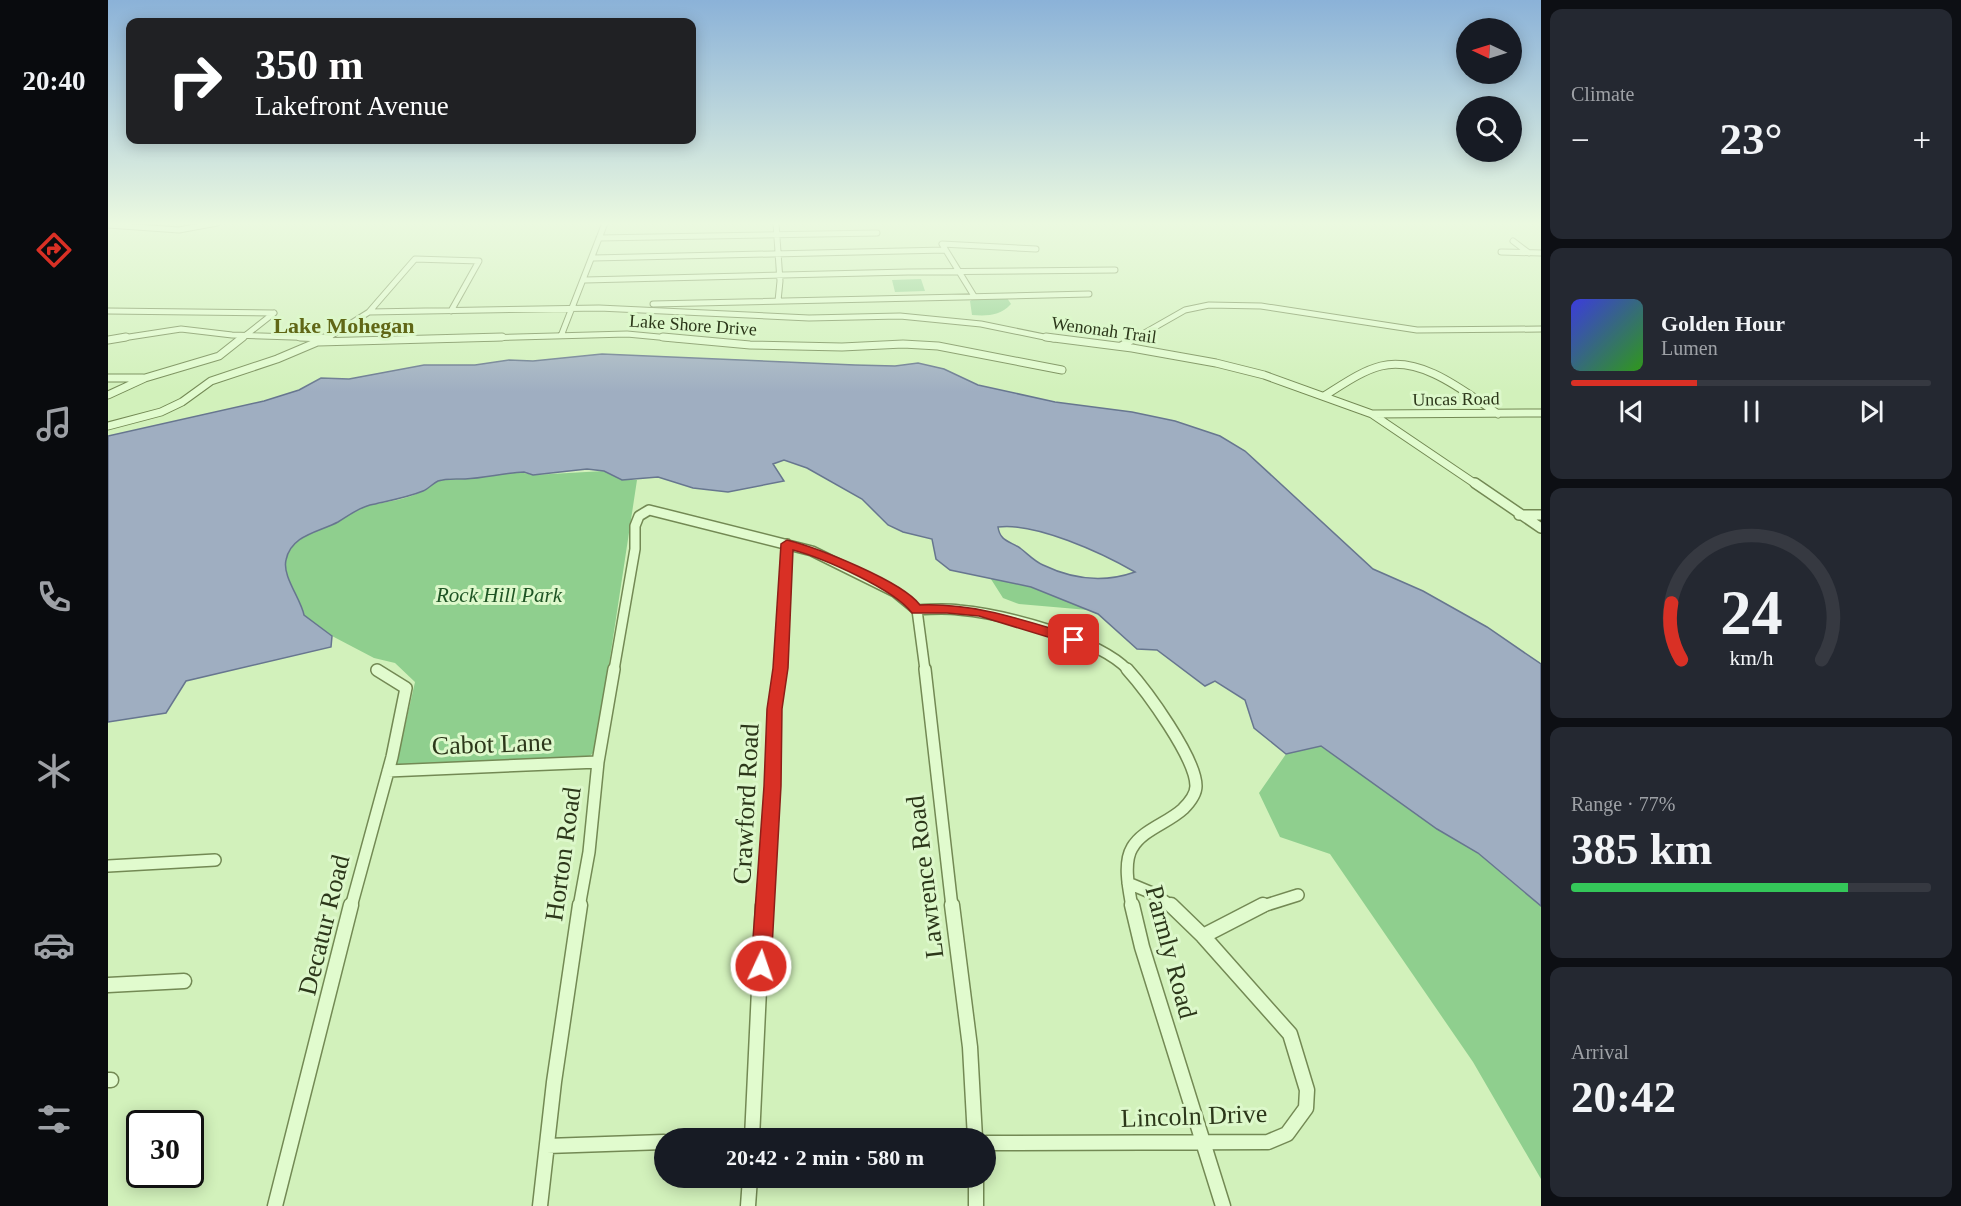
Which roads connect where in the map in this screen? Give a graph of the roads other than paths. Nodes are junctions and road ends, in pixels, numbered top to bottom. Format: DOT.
graph roads {
  1 [pos="397,279"];
  2 [pos="469,279"];
  3 [pos="613,279"];
  4 [pos="779,279"];
  5 [pos="962,279"];
  6 [pos="585,280"];
  7 [pos="1089,294"];
  8 [pos="974,296"];
  9 [pos="778,301"];
  10 [pos="599,308"];
  11 [pos="574,309"];
  12 [pos="108,311"];
  13 [pos="369,312"];
  14 [pos="451,312"];
  15 [pos="1532,329"];
  16 [pos="1541,329"];
  17 [pos="246,335"];
  18 [pos="1541,335"];
  19 [pos="561,336"];
  20 [pos="326,339"];
  21 [pos="108,340"];
  22 [pos="318,342"];
  23 [pos="1122,346"];
  24 [pos="1062,370"];
  25 [pos="108,378"];
  26 [pos="145,378"];
  27 [pos="108,395"];
  28 [pos="1324,396"];
  29 [pos="1541,413"];
  30 [pos="1372,414"];
  31 [pos="1498,414"];
  32 [pos="108,426"];
  33 [pos="1519,515"];
  34 [pos="1541,515"];
  35 [pos="1541,528"];
  36 [pos="787,544"];
  37 [pos="916,610"];
  38 [pos="377,670"];
  39 [pos="598,762"];
  40 [pos="388,771"];
  41 [pos="215,860"];
  42 [pos="108,866"];
  43 [pos="1128,883"];
  44 [pos="1298,895"];
  45 [pos="1203,936"];
  46 [pos="184,981"];
  47 [pos="108,985"];
  48 [pos="752,1128"];
  49 [pos="974,1128"];
  50 [pos="654,1142"];
  51 [pos="996,1143"];
  52 [pos="1205,1144"];
  53 [pos="547,1146"];
  54 [pos="749,1188"];
  55 [pos="976,1188"];
  56 [pos="275,1206"];
  57 [pos="540,1206"];
  58 [pos="748,1206"];
  59 [pos="976,1206"];
  60 [pos="1223,1206"];
  1 -- 13 [label="street"];
  2 -- 14 [label="street"];
  3 -- 6 [label="street"];
  4 -- 9 [label="street"];
  5 -- 8 [label="street"];
  6 -- 11 [label="street"];
  7 -- 8 [label="street"];
  8 -- 9 [label="street"];
  9 -- 10 [label="street"];
  10 -- 11 [label="street, Wenonah Trail"];
  10 -- 23 [label="street, Wenonah Trail"];
  11 -- 14 [label="street, Wenonah Trail"];
  11 -- 19 [label="street"];
  12 -- 17 [label="street"];
  13 -- 14 [label="street, Wenonah Trail"];
  13 -- 20 [label="street"];
  15 -- 16 [label="street"];
  15 -- 18 [label="street"];
  15 -- 23 [label="street"];
  17 -- 20 [label="street"];
  17 -- 21 [label="street"];
  17 -- 26 [label="street"];
  19 -- 22 [label="street, Lake Shore Drive"];
  19 -- 24 [label="street, Lake Shore Drive"];
  20 -- 22 [label="street"];
  22 -- 32 [label="street"];
  23 -- 28 [label="street, Wenonah Trail"];
  25 -- 26 [label="street"];
  26 -- 27 [label="street"];
  28 -- 30 [label="street, Wenonah Trail"];
  28 -- 31 [label="street"];
  29 -- 31 [label="street, Uncas Road"];
  30 -- 31 [label="street, Uncas Road"];
  30 -- 33 [label="street, Wenonah Trail"];
  33 -- 34 [label="street"];
  33 -- 35 [label="street, Wenonah Trail"];
  36 -- 37 [label="street"];
  36 -- 39 [label="street, Horton Road"];
  36 -- 48 [label="street, Crawford Road"];
  37 -- 43 [label="street, Parmly Road"];
  37 -- 49 [label="street, Lawrence Road"];
  38 -- 40 [label="street, Decatur Road"];
  39 -- 40 [label="street, Cabot Lane"];
  39 -- 53 [label="street, Horton Road"];
  40 -- 56 [label="street, Decatur Road"];
  41 -- 42 [label="street"];
  43 -- 45 [label="street, Lincoln Drive"];
  43 -- 52 [label="street, Parmly Road"];
  44 -- 45 [label="street"];
  45 -- 52 [label="street, Lincoln Drive"];
  46 -- 47 [label="street"];
  50 -- 53 [label="street"];
  51 -- 52 [label="street, Lincoln Drive"];
  52 -- 60 [label="street, Parmly Road"];
  53 -- 57 [label="street, Horton Road"];
  54 -- 58 [label="street"];
  55 -- 59 [label="street"];
}
